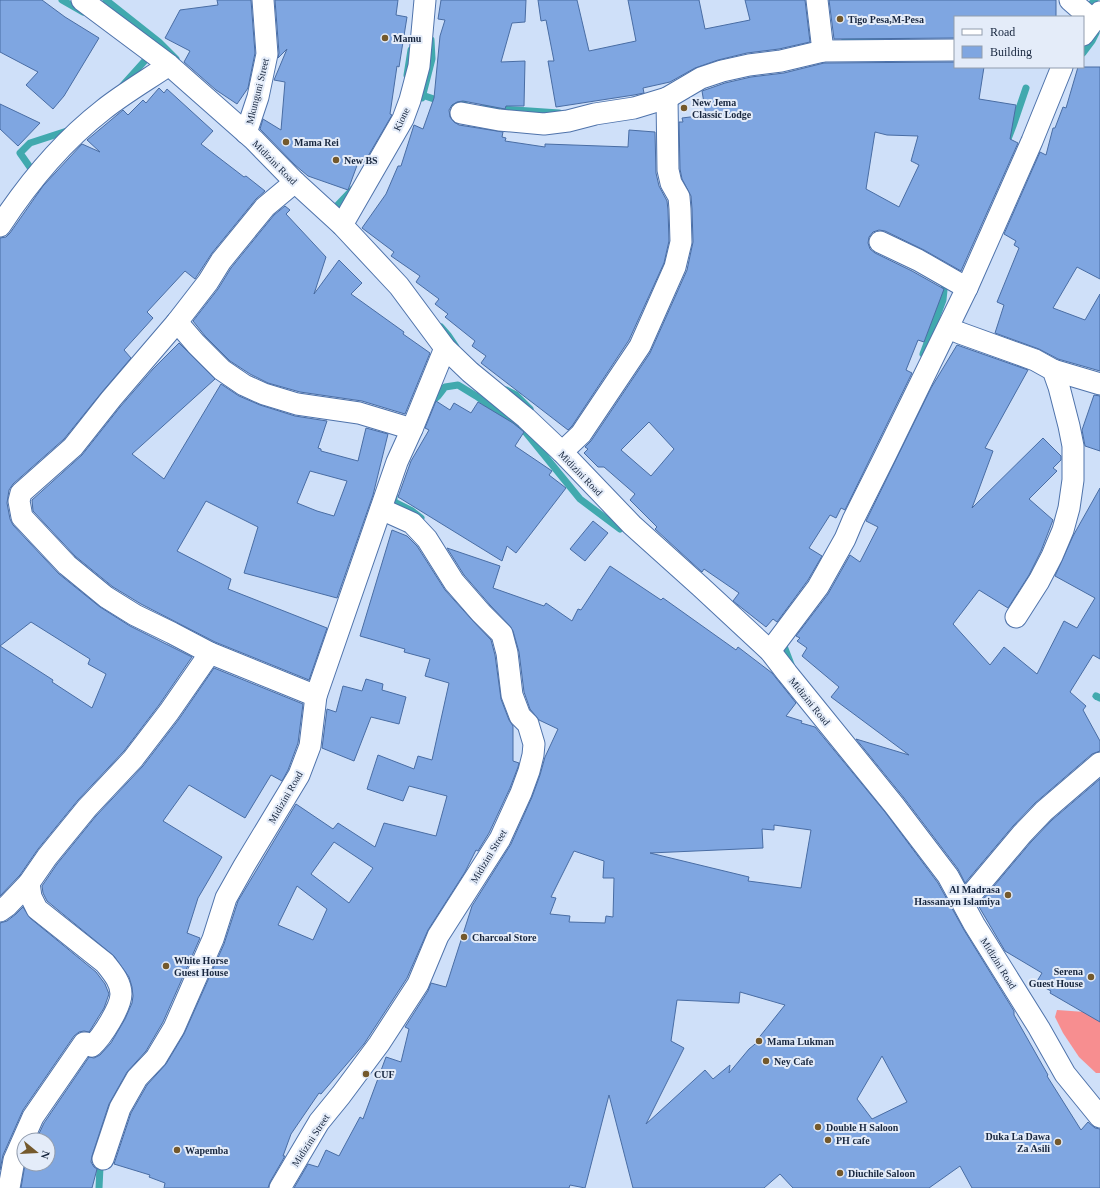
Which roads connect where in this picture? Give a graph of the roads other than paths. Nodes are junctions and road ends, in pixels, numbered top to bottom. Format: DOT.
graph roads {
  1 [pos="82,0"];
  2 [pos="264,0"];
  3 [pos="425,0"];
  4 [pos="817,0"];
  5 [pos="1070,0"];
  6 [pos="1092,22"];
  7 [pos="954,50"];
  8 [pos="823,51"];
  9 [pos="169,65"];
  10 [pos="1062,68"];
  11 [pos="667,98"];
  12 [pos="461,113"];
  13 [pos="246,133"];
  14 [pos="295,182"];
  15 [pos="342,225"];
  16 [pos="0,226"];
  17 [pos="880,242"];
  18 [pos="967,288"];
  19 [pos="177,322"];
  20 [pos="948,328"];
  21 [pos="445,348"];
  22 [pos="1053,370"];
  23 [pos="1100,384"];
  24 [pos="412,429"];
  25 [pos="562,452"];
  26 [pos="381,509"];
  27 [pos="1016,617"];
  28 [pos="770,651"];
  29 [pos="210,653"];
  30 [pos="316,696"];
  31 [pos="1100,763"];
  32 [pos="29,883"];
  33 [pos="964,903"];
  34 [pos="0,911"];
  35 [pos="1100,1117"];
  36 [pos="103,1159"];
  37 [pos="9,1188"];
  38 [pos="280,1188"];
  1 -- 9 [label="street, Midizini Road"];
  2 -- 13 [label="street, Mkunguni Street"];
  3 -- 15 [label="street, Kione"];
  4 -- 8 [label="street"];
  5 -- 6 [label="street"];
  7 -- 8 [label="street"];
  8 -- 11 [label="street"];
  9 -- 13 [label="street, Midizini Road"];
  9 -- 16 [label="street"];
  10 -- 18 [label="street"];
  11 -- 12 [label="street"];
  11 -- 25 [label="street"];
  13 -- 14 [label="street, Midizini Road"];
  14 -- 15 [label="street, Midizini Road"];
  14 -- 19 [label="street"];
  15 -- 21 [label="street, Midizini Road"];
  17 -- 18 [label="street"];
  18 -- 20 [label="street"];
  19 -- 24 [label="street"];
  19 -- 29 [label="street"];
  20 -- 22 [label="street"];
  20 -- 28 [label="street"];
  21 -- 24 [label="street, Midizini Road"];
  21 -- 25 [label="street, Midizini Road"];
  22 -- 23 [label="street"];
  22 -- 27 [label="street"];
  24 -- 26 [label="street, Midizini Road"];
  25 -- 28 [label="street, Midizini Road"];
  26 -- 30 [label="street, Midizini Road"];
  26 -- 38 [label="street, Midizini Street"];
  28 -- 33 [label="street, Midizini Road"];
  29 -- 30 [label="street"];
  29 -- 32 [label="street"];
  30 -- 36 [label="street, Midizini Road"];
  31 -- 33 [label="street"];
  32 -- 34 [label="street"];
  32 -- 37 [label="street"];
  33 -- 35 [label="street, Midizini Road"];
}
